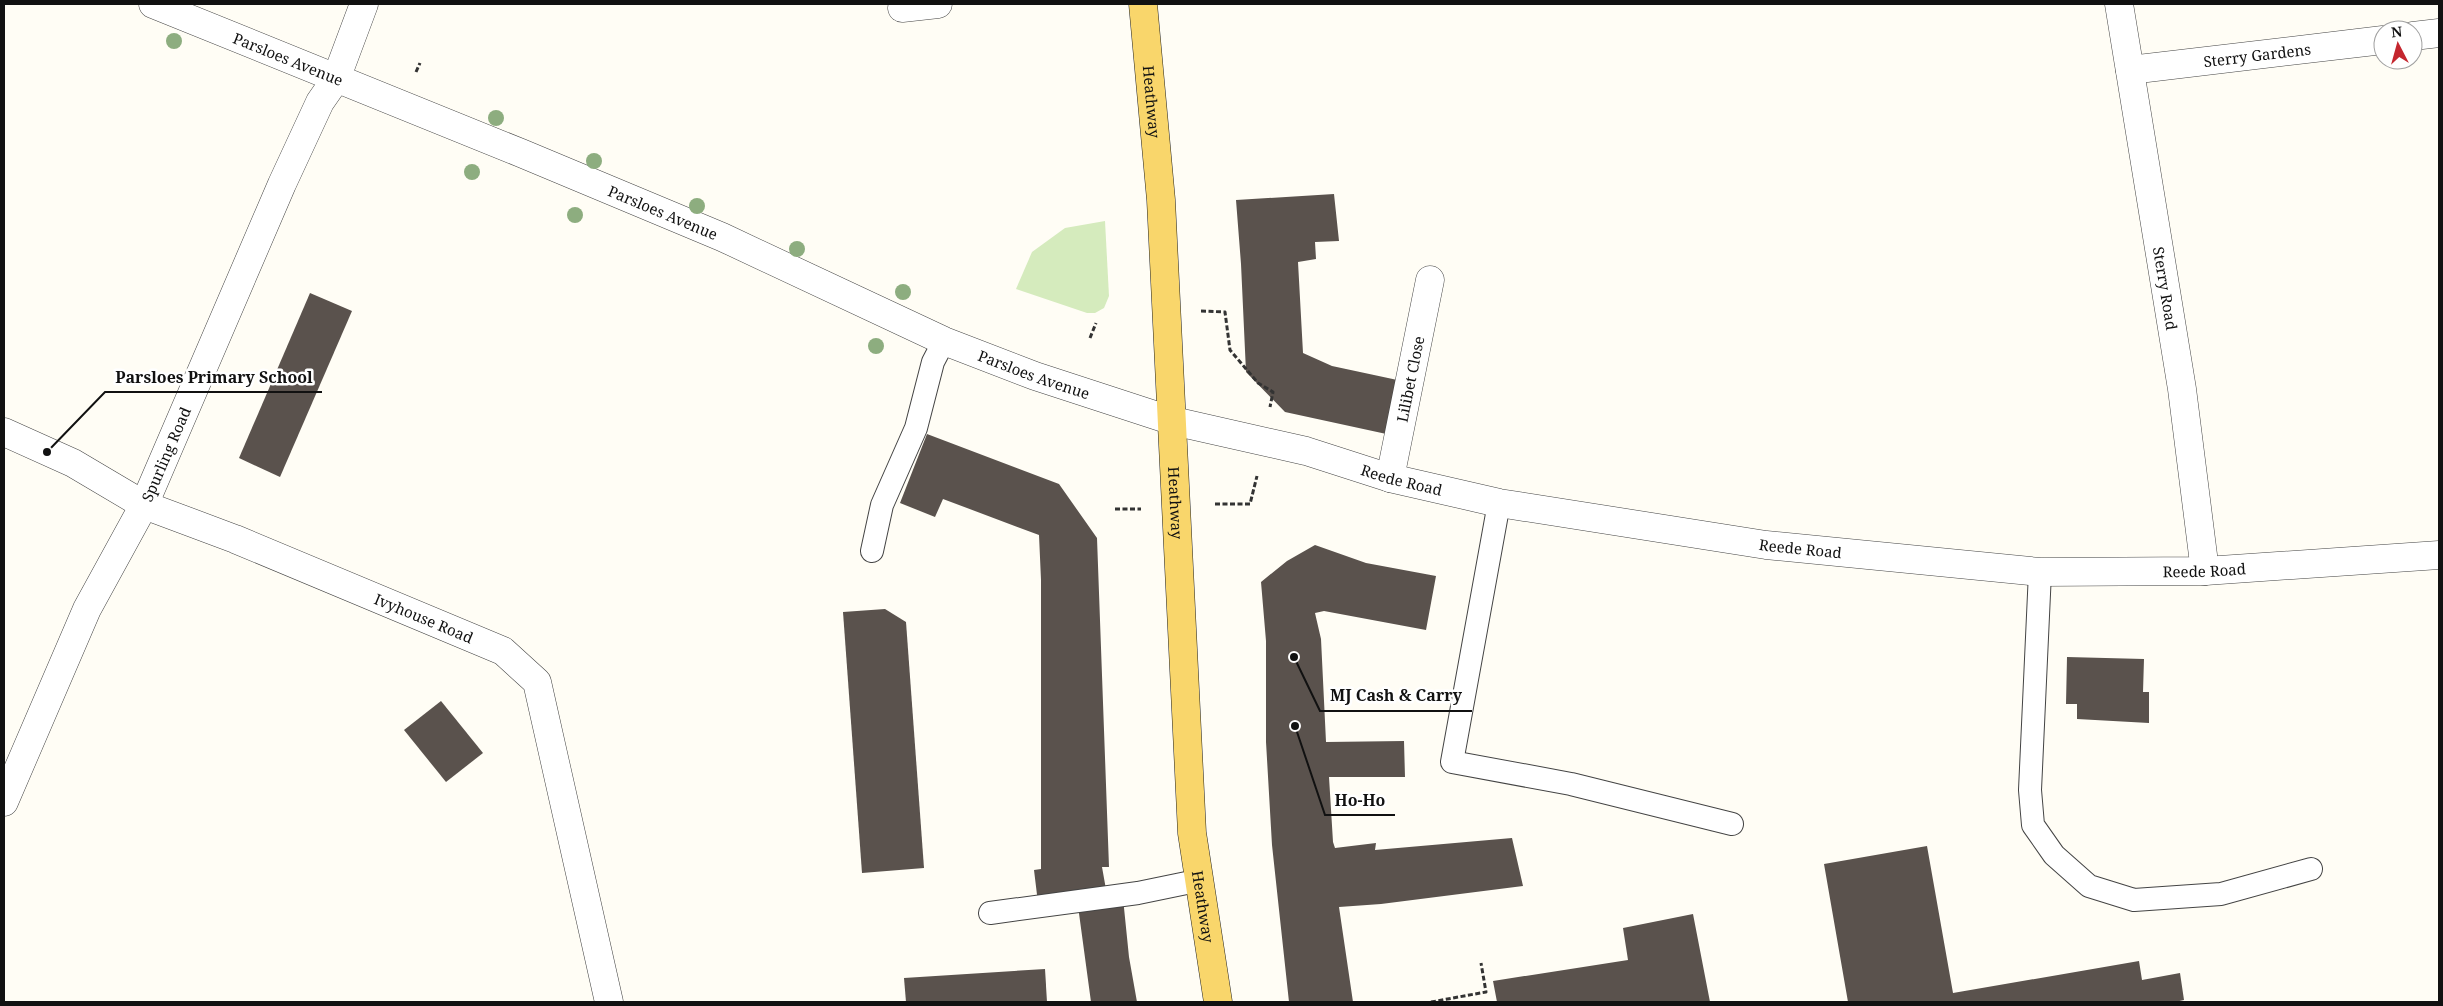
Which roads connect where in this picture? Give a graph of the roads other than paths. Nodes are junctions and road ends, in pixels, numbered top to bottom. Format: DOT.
graph roads {
  1 [pos="154,4"];
  2 [pos="364,4"];
  3 [pos="938,4"];
  4 [pos="1143,4"];
  5 [pos="2119,4"];
  6 [pos="902,8"];
  7 [pos="2439,33"];
  8 [pos="2423,35"];
  9 [pos="2373,41"];
  10 [pos="2130,70"];
  11 [pos="336,79"];
  12 [pos="1430,280"];
  13 [pos="944,341"];
  14 [pos="1173,421"];
  15 [pos="4,432"];
  16 [pos="1390,478"];
  17 [pos="1498,503"];
  18 [pos="144,505"];
  19 [pos="872,551"];
  20 [pos="2439,555"];
  21 [pos="2040,572"];
  22 [pos="2205,572"];
  23 [pos="4,802"];
  24 [pos="1732,824"];
  25 [pos="2310,868"];
  26 [pos="1200,880"];
  27 [pos="990,913"];
  28 [pos="609,1002"];
  29 [pos="1218,1002"];
  1 -- 11 [label="street, Parsloes Avenue"];
  2 -- 11 [label="street, Spurling Road"];
  3 -- 6 [label="street"];
  4 -- 14 [label="main road, Heathway"];
  5 -- 10 [label="street, Sterry Road"];
  7 -- 8 [label="street"];
  9 -- 10 [label="street, Sterry Gardens"];
  10 -- 22 [label="street, Sterry Road"];
  11 -- 13 [label="street, Parsloes Avenue"];
  11 -- 18 [label="street, Spurling Road"];
  12 -- 16 [label="street, Lilibet Close"];
  13 -- 14 [label="street, Parsloes Avenue"];
  13 -- 19 [label="lane"];
  14 -- 16 [label="street, Reede Road"];
  14 -- 26 [label="main road, Heathway"];
  15 -- 18 [label="street, Ivyhouse Road"];
  16 -- 17 [label="street, Reede Road"];
  17 -- 21 [label="street, Reede Road"];
  17 -- 24 [label="lane"];
  18 -- 23 [label="street, Spurling Road"];
  18 -- 28 [label="street, Ivyhouse Road"];
  20 -- 22 [label="street, Reede Road"];
  21 -- 22 [label="street, Reede Road"];
  21 -- 25 [label="lane"];
  26 -- 27 [label="lane"];
  26 -- 29 [label="main road, Heathway"];
}
